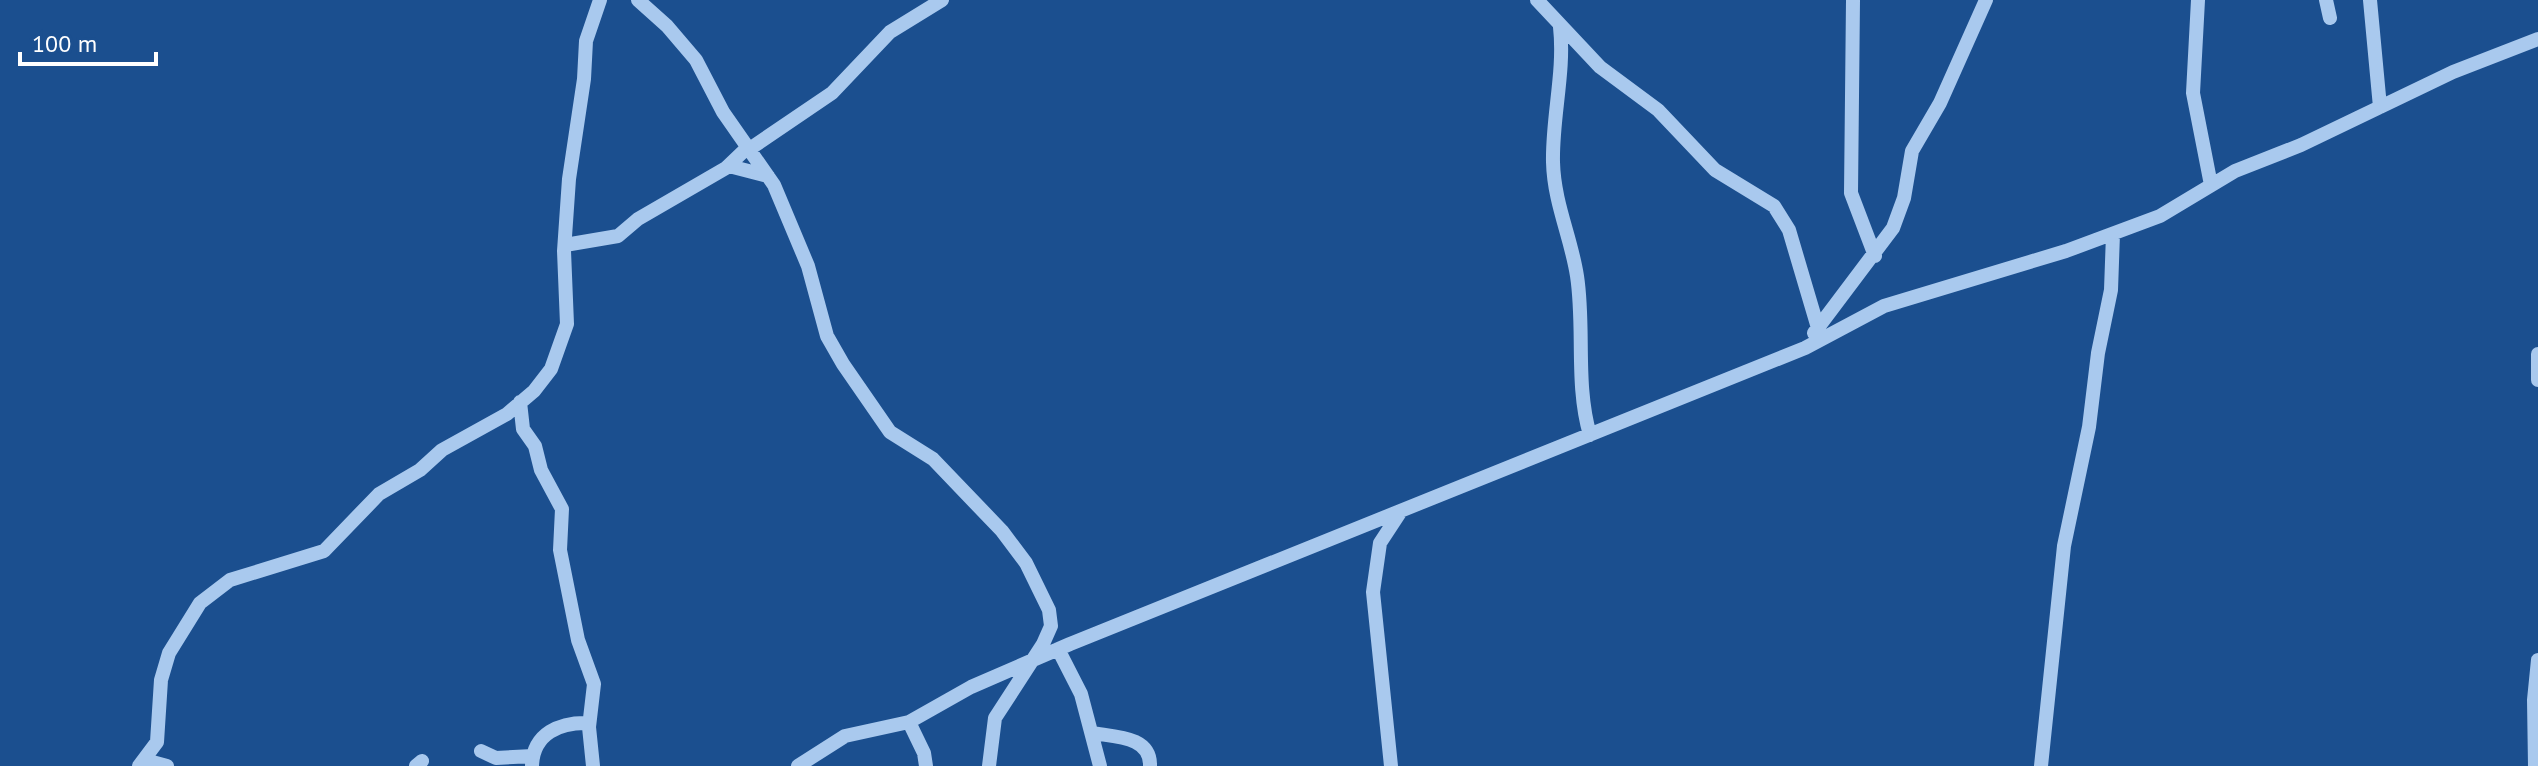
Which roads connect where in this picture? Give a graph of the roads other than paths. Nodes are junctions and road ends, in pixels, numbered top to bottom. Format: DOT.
graph roads {
  1 [pos="600,0"];
  2 [pos="638,0"];
  3 [pos="1537,0"];
  4 [pos="1853,0"];
  5 [pos="1986,0"];
  6 [pos="2198,0"];
  7 [pos="2326,0"];
  8 [pos="2370,0"];
  9 [pos="935,2"];
  10 [pos="2330,18"];
  11 [pos="1560,27"];
  12 [pos="2538,39"];
  13 [pos="2380,107"];
  14 [pos="750,147"];
  15 [pos="729,166"];
  16 [pos="768,176"];
  17 [pos="2211,185"];
  18 [pos="2113,234"];
  19 [pos="565,245"];
  20 [pos="1875,256"];
  21 [pos="1818,328"];
  22 [pos="1805,348"];
  23 [pos="2538,354"];
  24 [pos="2538,380"];
  25 [pos="520,402"];
  26 [pos="1590,435"];
  27 [pos="1401,511"];
  28 [pos="1058,649"];
  29 [pos="2538,660"];
  30 [pos="1030,664"];
  31 [pos="909,722"];
  32 [pos="589,723"];
  33 [pos="1092,733"];
  34 [pos="481,751"];
  35 [pos="532,761"];
  36 [pos="142,763"];
  37 [pos="167,766"];
  38 [pos="593,766"];
  39 [pos="798,766"];
  40 [pos="926,766"];
  41 [pos="989,766"];
  42 [pos="1100,766"];
  43 [pos="1150,766"];
  44 [pos="1391,766"];
  45 [pos="2041,766"];
  46 [pos="2535,766"];
  1 -- 19 [label="street"];
  2 -- 14 [label="street"];
  3 -- 11 [label="street"];
  4 -- 20 [label="street"];
  5 -- 20 [label="street"];
  6 -- 17 [label="street"];
  7 -- 10 [label="street"];
  8 -- 13 [label="street"];
  9 -- 14 [label="street"];
  11 -- 21 [label="street"];
  11 -- 26 [label="street"];
  12 -- 13 [label="street"];
  13 -- 17 [label="street"];
  14 -- 15 [label="street"];
  14 -- 16 [label="street"];
  15 -- 16 [label="street"];
  15 -- 19 [label="street"];
  16 -- 30 [label="street"];
  17 -- 18 [label="street"];
  18 -- 22 [label="street"];
  18 -- 45 [label="street"];
  19 -- 25 [label="street"];
  20 -- 21 [label="street"];
  21 -- 22 [label="street"];
  22 -- 26 [label="street"];
  23 -- 24 [label="street"];
  25 -- 32 [label="street"];
  25 -- 36 [label="street"];
  26 -- 27 [label="street"];
  27 -- 28 [label="street"];
  27 -- 44 [label="street"];
  28 -- 30 [label="street"];
  28 -- 33 [label="street"];
  29 -- 46 [label="street"];
  30 -- 31 [label="street"];
  30 -- 41 [label="street"];
  31 -- 39 [label="street"];
  31 -- 40 [label="street"];
  32 -- 35 [label="street"];
  32 -- 38 [label="street"];
  33 -- 42 [label="street"];
  33 -- 43 [label="street"];
  34 -- 35 [label="street"];
  36 -- 37 [label="street"];
}
